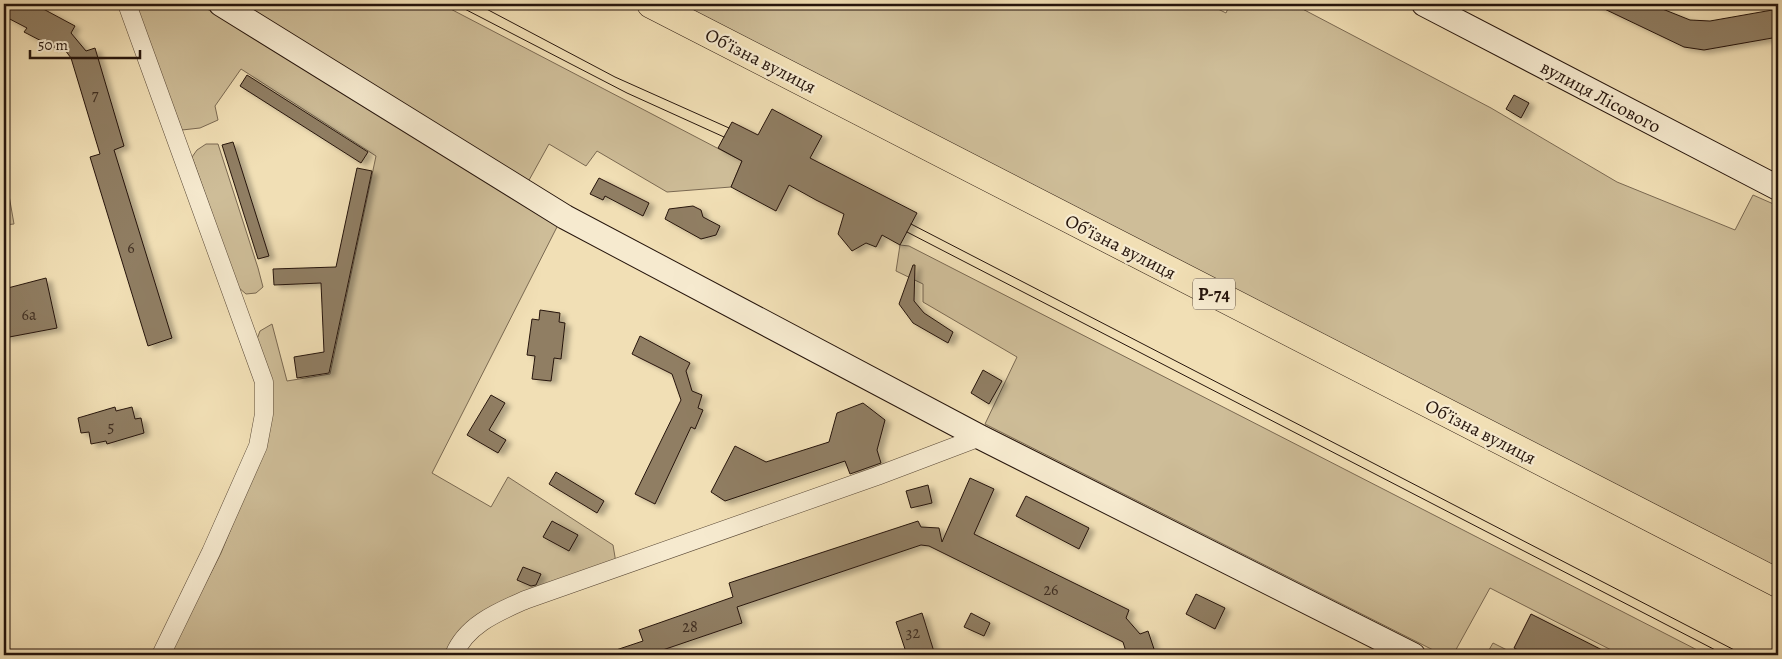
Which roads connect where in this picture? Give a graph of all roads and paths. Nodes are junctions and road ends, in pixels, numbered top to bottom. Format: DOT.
graph roads {
  1 [pos="127,4"];
  2 [pos="221,4"];
  3 [pos="651,4"];
  4 [pos="1424,4"];
  5 [pos="1778,188"];
  6 [pos="980,437"];
  7 [pos="1778,583"];
  8 [pos="161,655"];
  9 [pos="454,655"];
  10 [pos="1413,655"];
  1 -- 8 [label="street"];
  2 -- 6 [label="street"];
  3 -- 7 [label="main road, Обʼїзна вулиця / Р-74"];
  4 -- 5 [label="street, вулиця Лісового"];
  6 -- 9 [label="street"];
  6 -- 10 [label="street"];
}
